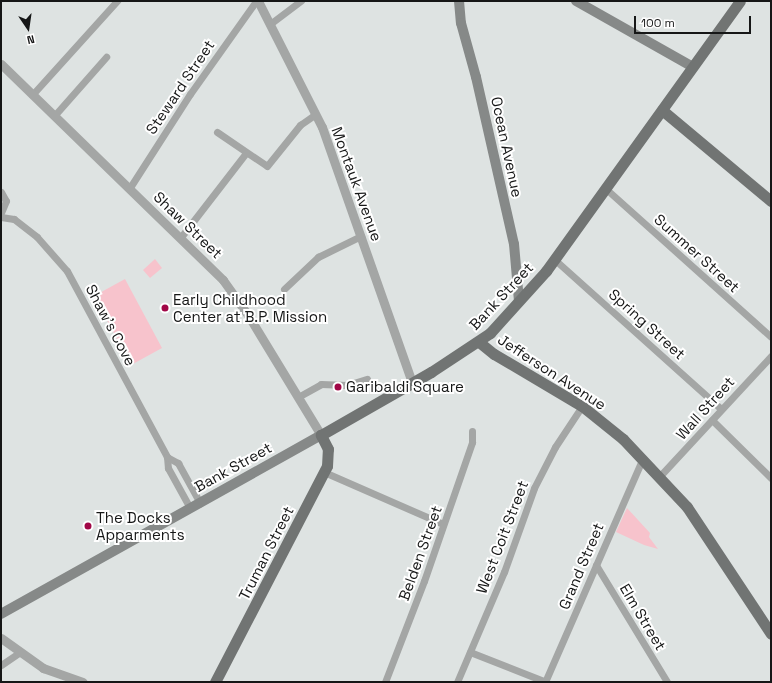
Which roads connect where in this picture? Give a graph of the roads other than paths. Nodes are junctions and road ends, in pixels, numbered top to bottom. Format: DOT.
graph roads {
  1 [pos="117,1"];
  2 [pos="257,1"];
  3 [pos="301,1"];
  4 [pos="459,1"];
  5 [pos="576,1"];
  6 [pos="740,1"];
  7 [pos="270,24"];
  8 [pos="106,57"];
  9 [pos="1,64"];
  10 [pos="692,67"];
  11 [pos="32,94"];
  12 [pos="662,110"];
  13 [pos="316,114"];
  14 [pos="54,116"];
  15 [pos="216,132"];
  16 [pos="246,153"];
  17 [pos="605,188"];
  18 [pos="128,189"];
  19 [pos="1,192"];
  20 [pos="6,201"];
  21 [pos="771,201"];
  22 [pos="1,213"];
  23 [pos="1,217"];
  24 [pos="14,219"];
  25 [pos="360,236"];
  26 [pos="181,237"];
  27 [pos="554,259"];
  28 [pos="284,289"];
  29 [pos="519,301"];
  30 [pos="771,337"];
  31 [pos="479,342"];
  32 [pos="771,356"];
  33 [pos="367,379"];
  34 [pos="412,383"];
  35 [pos="298,397"];
  36 [pos="582,406"];
  37 [pos="721,409"];
  38 [pos="712,420"];
  39 [pos="472,431"];
  40 [pos="321,435"];
  41 [pos="167,457"];
  42 [pos="642,460"];
  43 [pos="324,472"];
  44 [pos="659,477"];
  45 [pos="771,478"];
  46 [pos="200,503"];
  47 [pos="190,508"];
  48 [pos="444,524"];
  49 [pos="596,565"];
  50 [pos="1,614"];
  51 [pos="771,634"];
  52 [pos="1,638"];
  53 [pos="470,652"];
  54 [pos="19,653"];
  55 [pos="1,664"];
  56 [pos="83,682"];
  57 [pos="215,682"];
  58 [pos="385,682"];
  59 [pos="457,682"];
  60 [pos="546,682"];
  61 [pos="667,682"];
  1 -- 11 [label="street"];
  2 -- 7 [label="street, Montauk Avenue"];
  2 -- 18 [label="street, Steward Street"];
  3 -- 7 [label="street"];
  4 -- 29 [label="main road, Ocean Avenue"];
  5 -- 10 [label="main road"];
  6 -- 10 [label="main road, Bank Street"];
  7 -- 13 [label="street, Montauk Avenue"];
  8 -- 14 [label="street"];
  9 -- 11 [label="street, Shaw Street"];
  10 -- 12 [label="main road, Bank Street"];
  11 -- 14 [label="street, Shaw Street"];
  12 -- 17 [label="main road, Bank Street"];
  12 -- 21 [label="main road"];
  13 -- 16 [label="street"];
  13 -- 25 [label="street, Montauk Avenue"];
  14 -- 18 [label="street, Shaw Street"];
  15 -- 16 [label="street"];
  16 -- 26 [label="street"];
  17 -- 27 [label="main road, Bank Street"];
  17 -- 30 [label="street, Summer Street"];
  18 -- 26 [label="street, Shaw Street"];
  19 -- 20 [label="street, Shaw's Cove"];
  20 -- 22 [label="street"];
  20 -- 24 [label="street, Shaw's Cove"];
  23 -- 24 [label="street"];
  24 -- 41 [label="street, Shaw's Cove"];
  25 -- 28 [label="street"];
  25 -- 34 [label="street, Montauk Avenue"];
  26 -- 35 [label="street, Shaw Street"];
  27 -- 29 [label="main road, Bank Street"];
  27 -- 37 [label="street, Spring Street"];
  29 -- 31 [label="main road, Bank Street"];
  31 -- 34 [label="main road, Bank Street"];
  31 -- 36 [label="main road, Jefferson Avenue"];
  32 -- 37 [label="street, Wall Street"];
  33 -- 35 [label="street"];
  34 -- 40 [label="main road, Bank Street"];
  35 -- 40 [label="street, Shaw Street"];
  36 -- 42 [label="main road, Jefferson Avenue"];
  36 -- 53 [label="street, West Coit Street"];
  37 -- 38 [label="street, Wall Street"];
  38 -- 44 [label="street, Wall Street"];
  38 -- 45 [label="street"];
  39 -- 48 [label="street, Belden Street"];
  40 -- 43 [label="main road, Truman Street"];
  40 -- 46 [label="main road, Bank Street"];
  41 -- 46 [label="street, Shaw's Cove"];
  41 -- 47 [label="street, Shaw's Cove"];
  42 -- 44 [label="main road, Jefferson Avenue"];
  42 -- 49 [label="street, Grand Street"];
  43 -- 48 [label="street"];
  43 -- 57 [label="main road, Truman Street"];
  44 -- 51 [label="main road, Jefferson Avenue"];
  46 -- 47 [label="main road, Bank Street"];
  47 -- 50 [label="main road, Bank Street"];
  48 -- 58 [label="street, Belden Street"];
  49 -- 60 [label="street, Grand Street"];
  49 -- 61 [label="street, Elm Street"];
  52 -- 54 [label="street"];
  53 -- 59 [label="street, West Coit Street"];
  53 -- 60 [label="street"];
  54 -- 55 [label="street"];
  54 -- 56 [label="street"];
}
